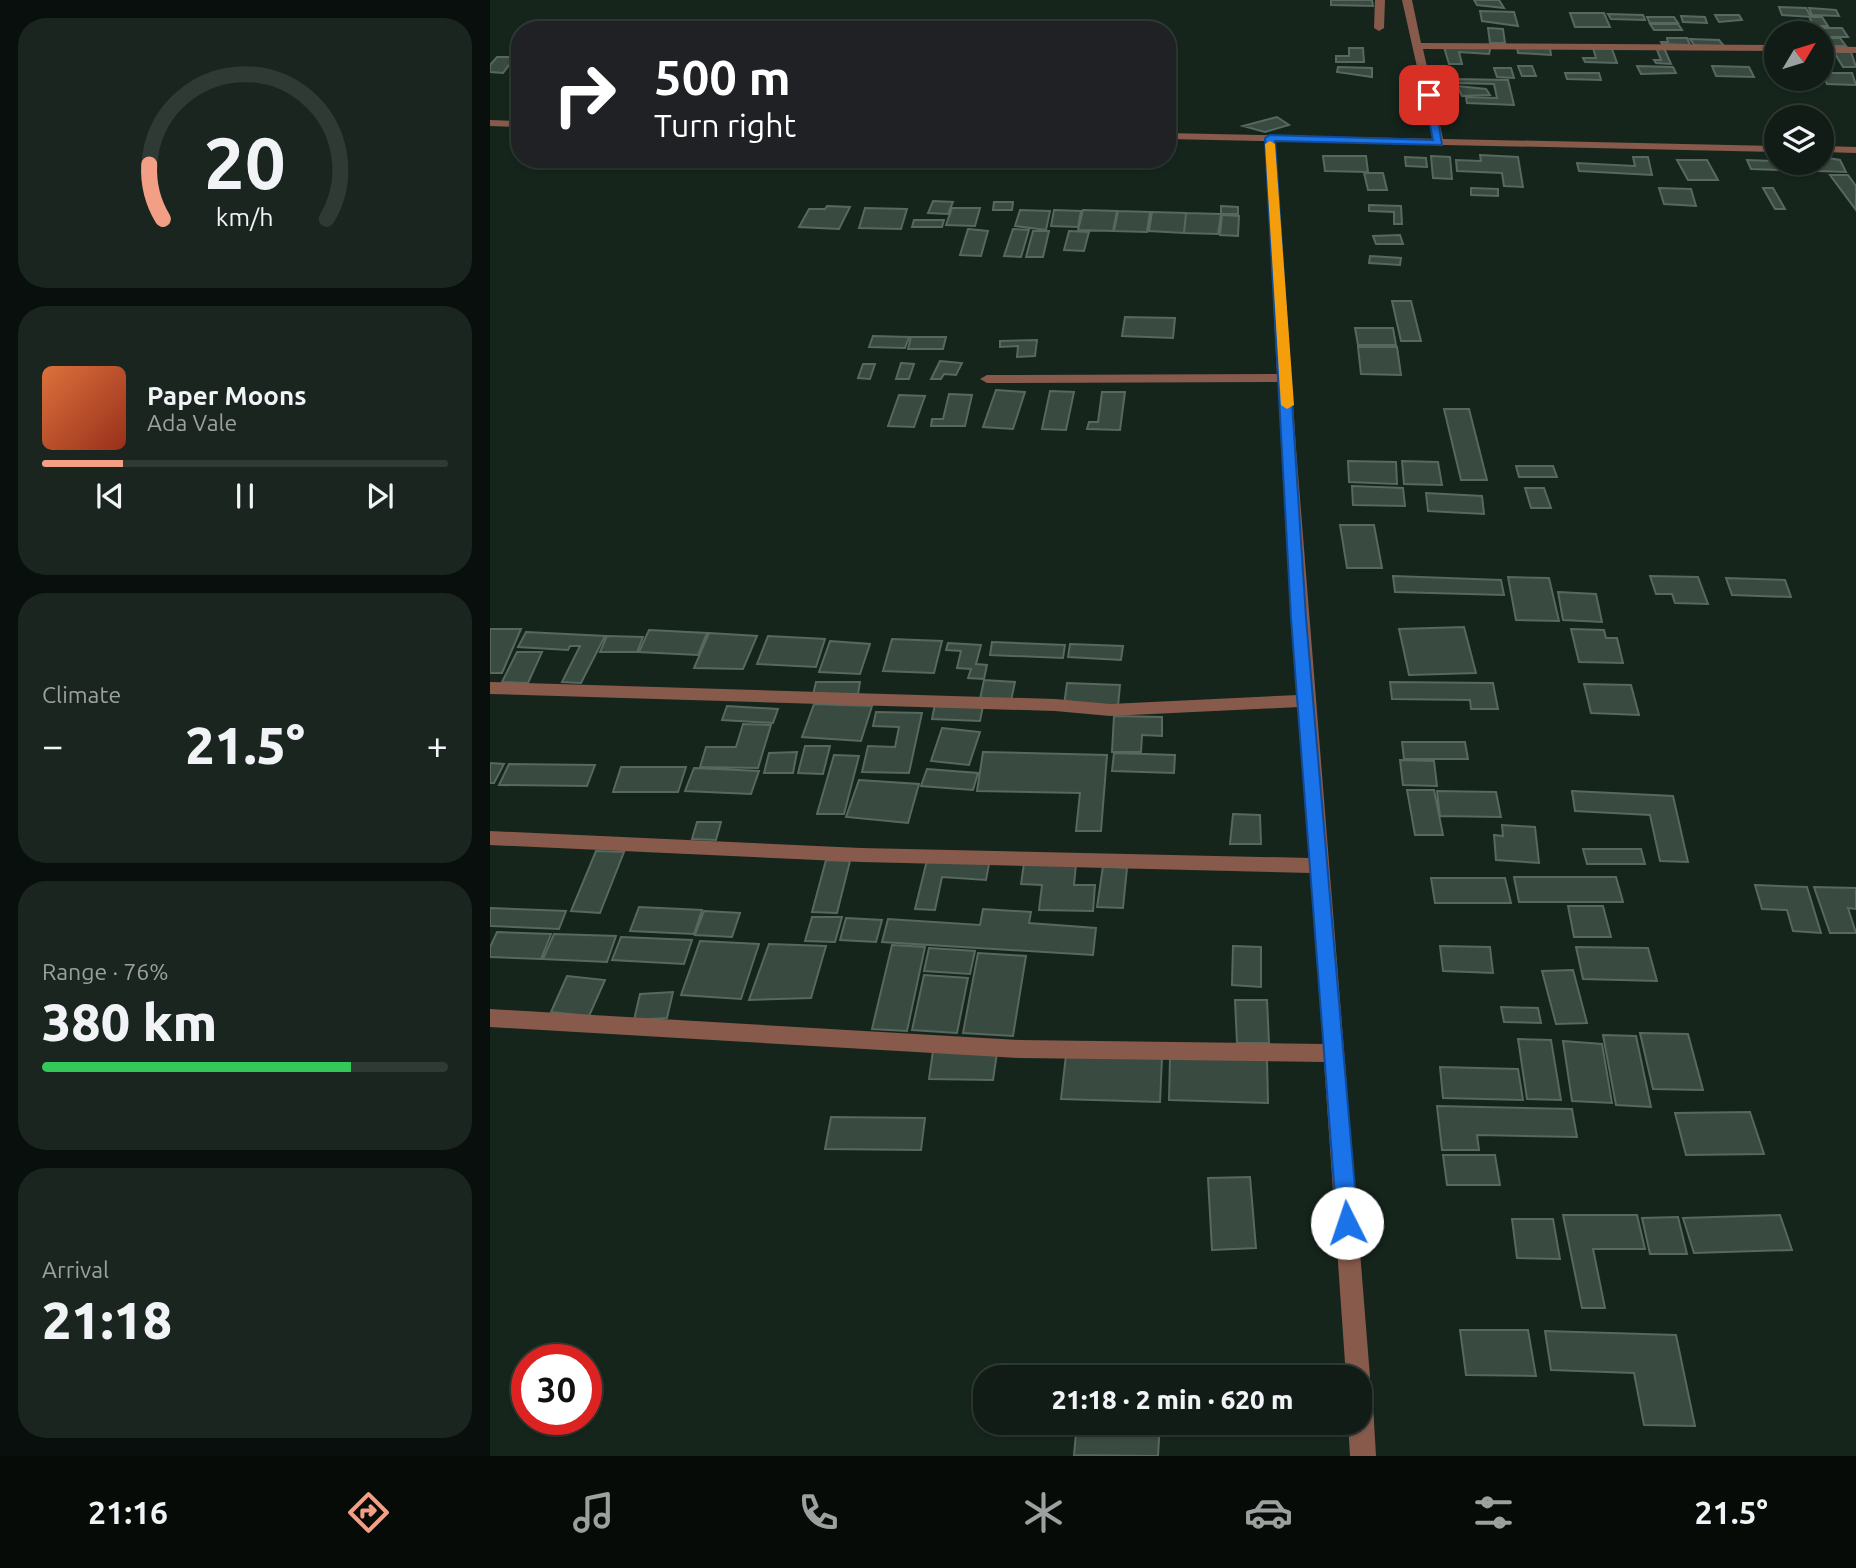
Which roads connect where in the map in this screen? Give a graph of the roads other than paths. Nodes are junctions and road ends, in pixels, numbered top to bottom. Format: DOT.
graph roads {
  1 [pos="1380,0"];
  2 [pos="1407,0"];
  3 [pos="1379,28"];
  4 [pos="1419,46"];
  5 [pos="1764,48"];
  6 [pos="1834,49"];
  7 [pos="1856,50"];
  8 [pos="490,123"];
  9 [pos="511,124"];
  10 [pos="1176,136"];
  11 [pos="1270,138"];
  12 [pos="1439,143"];
  13 [pos="1764,149"];
  14 [pos="1834,149"];
  15 [pos="1856,150"];
  16 [pos="1286,378"];
  17 [pos="987,379"];
  18 [pos="490,688"];
  19 [pos="1305,701"];
  20 [pos="490,838"];
  21 [pos="1320,866"];
  22 [pos="490,1018"];
  23 [pos="1335,1053"];
  24 [pos="1357,1365"];
  25 [pos="1362,1435"];
  26 [pos="1363,1456"];
  1 -- 3 [label="street"];
  2 -- 4 [label="street"];
  4 -- 5 [label="street"];
  4 -- 12 [label="street"];
  6 -- 7 [label="street"];
  8 -- 9 [label="street"];
  10 -- 11 [label="street"];
  11 -- 12 [label="street"];
  11 -- 16 [label="street"];
  12 -- 13 [label="street"];
  14 -- 15 [label="street"];
  16 -- 17 [label="street"];
  16 -- 19 [label="street"];
  18 -- 19 [label="street"];
  19 -- 21 [label="street"];
  20 -- 21 [label="street"];
  21 -- 23 [label="street"];
  22 -- 23 [label="street"];
  23 -- 24 [label="street"];
  25 -- 26 [label="street"];
}
